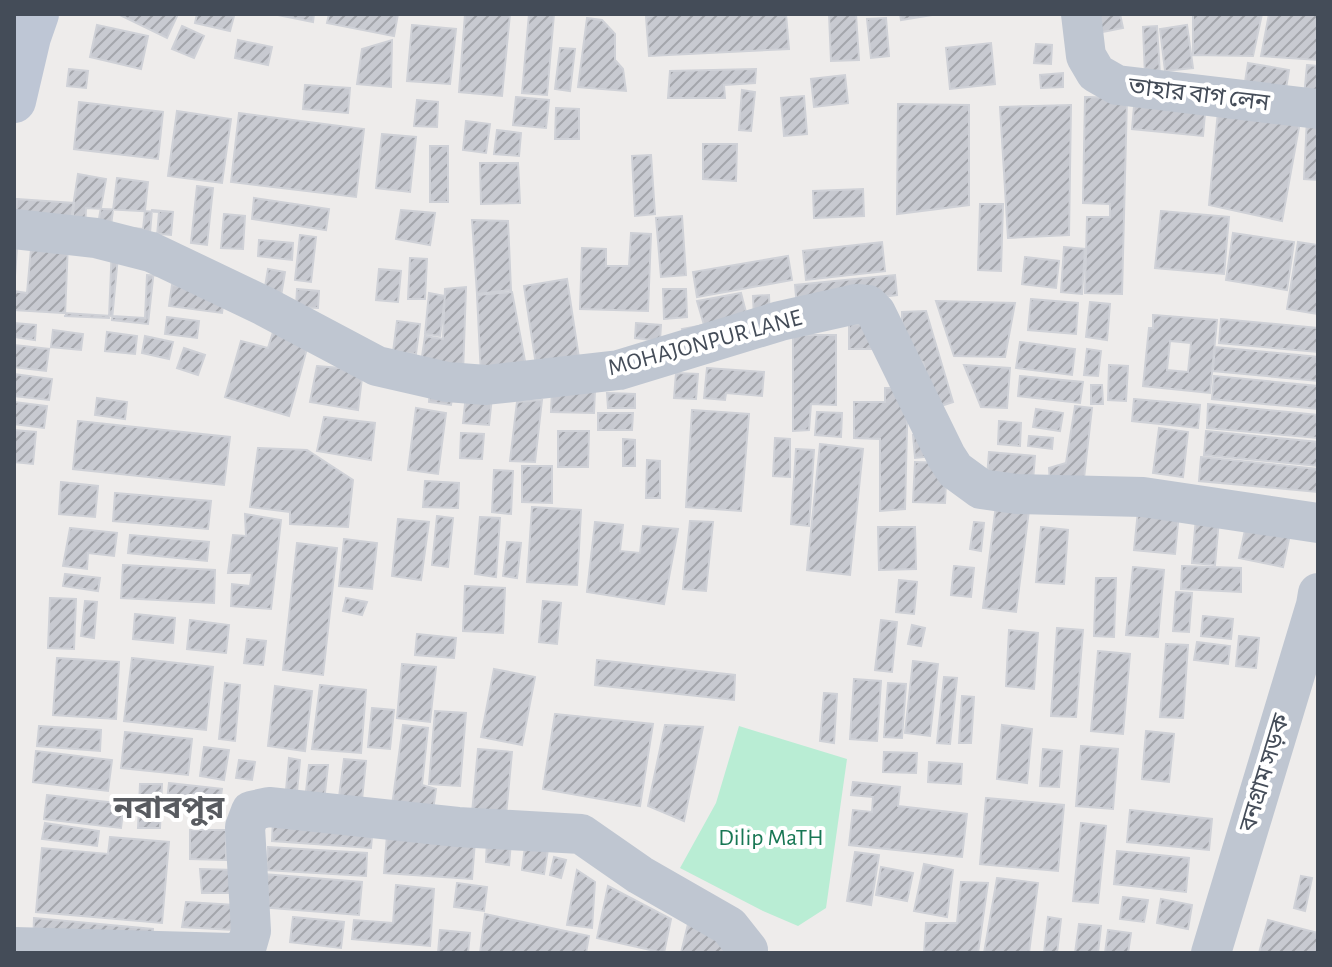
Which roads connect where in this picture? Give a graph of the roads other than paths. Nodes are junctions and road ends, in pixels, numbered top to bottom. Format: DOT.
graph roads {
  1 [pos="37,14"];
  2 [pos="1081,14"];
  3 [pos="14,101"];
  4 [pos="1318,109"];
  5 [pos="14,229"];
  6 [pos="1318,523"];
  7 [pos="1318,593"];
  8 [pos="14,947"];
  9 [pos="233,953"];
  10 [pos="748,953"];
  11 [pos="1211,953"];
  1 -- 3 [label="main road"];
  2 -- 4 [label="street, তাহার বাগ লেন"];
  5 -- 6 [label="street, MOHAJONPUR LANE"];
  7 -- 11 [label="street, বনগ্রাম সড়ক"];
  8 -- 9 [label="street"];
  9 -- 10 [label="street"];
}
